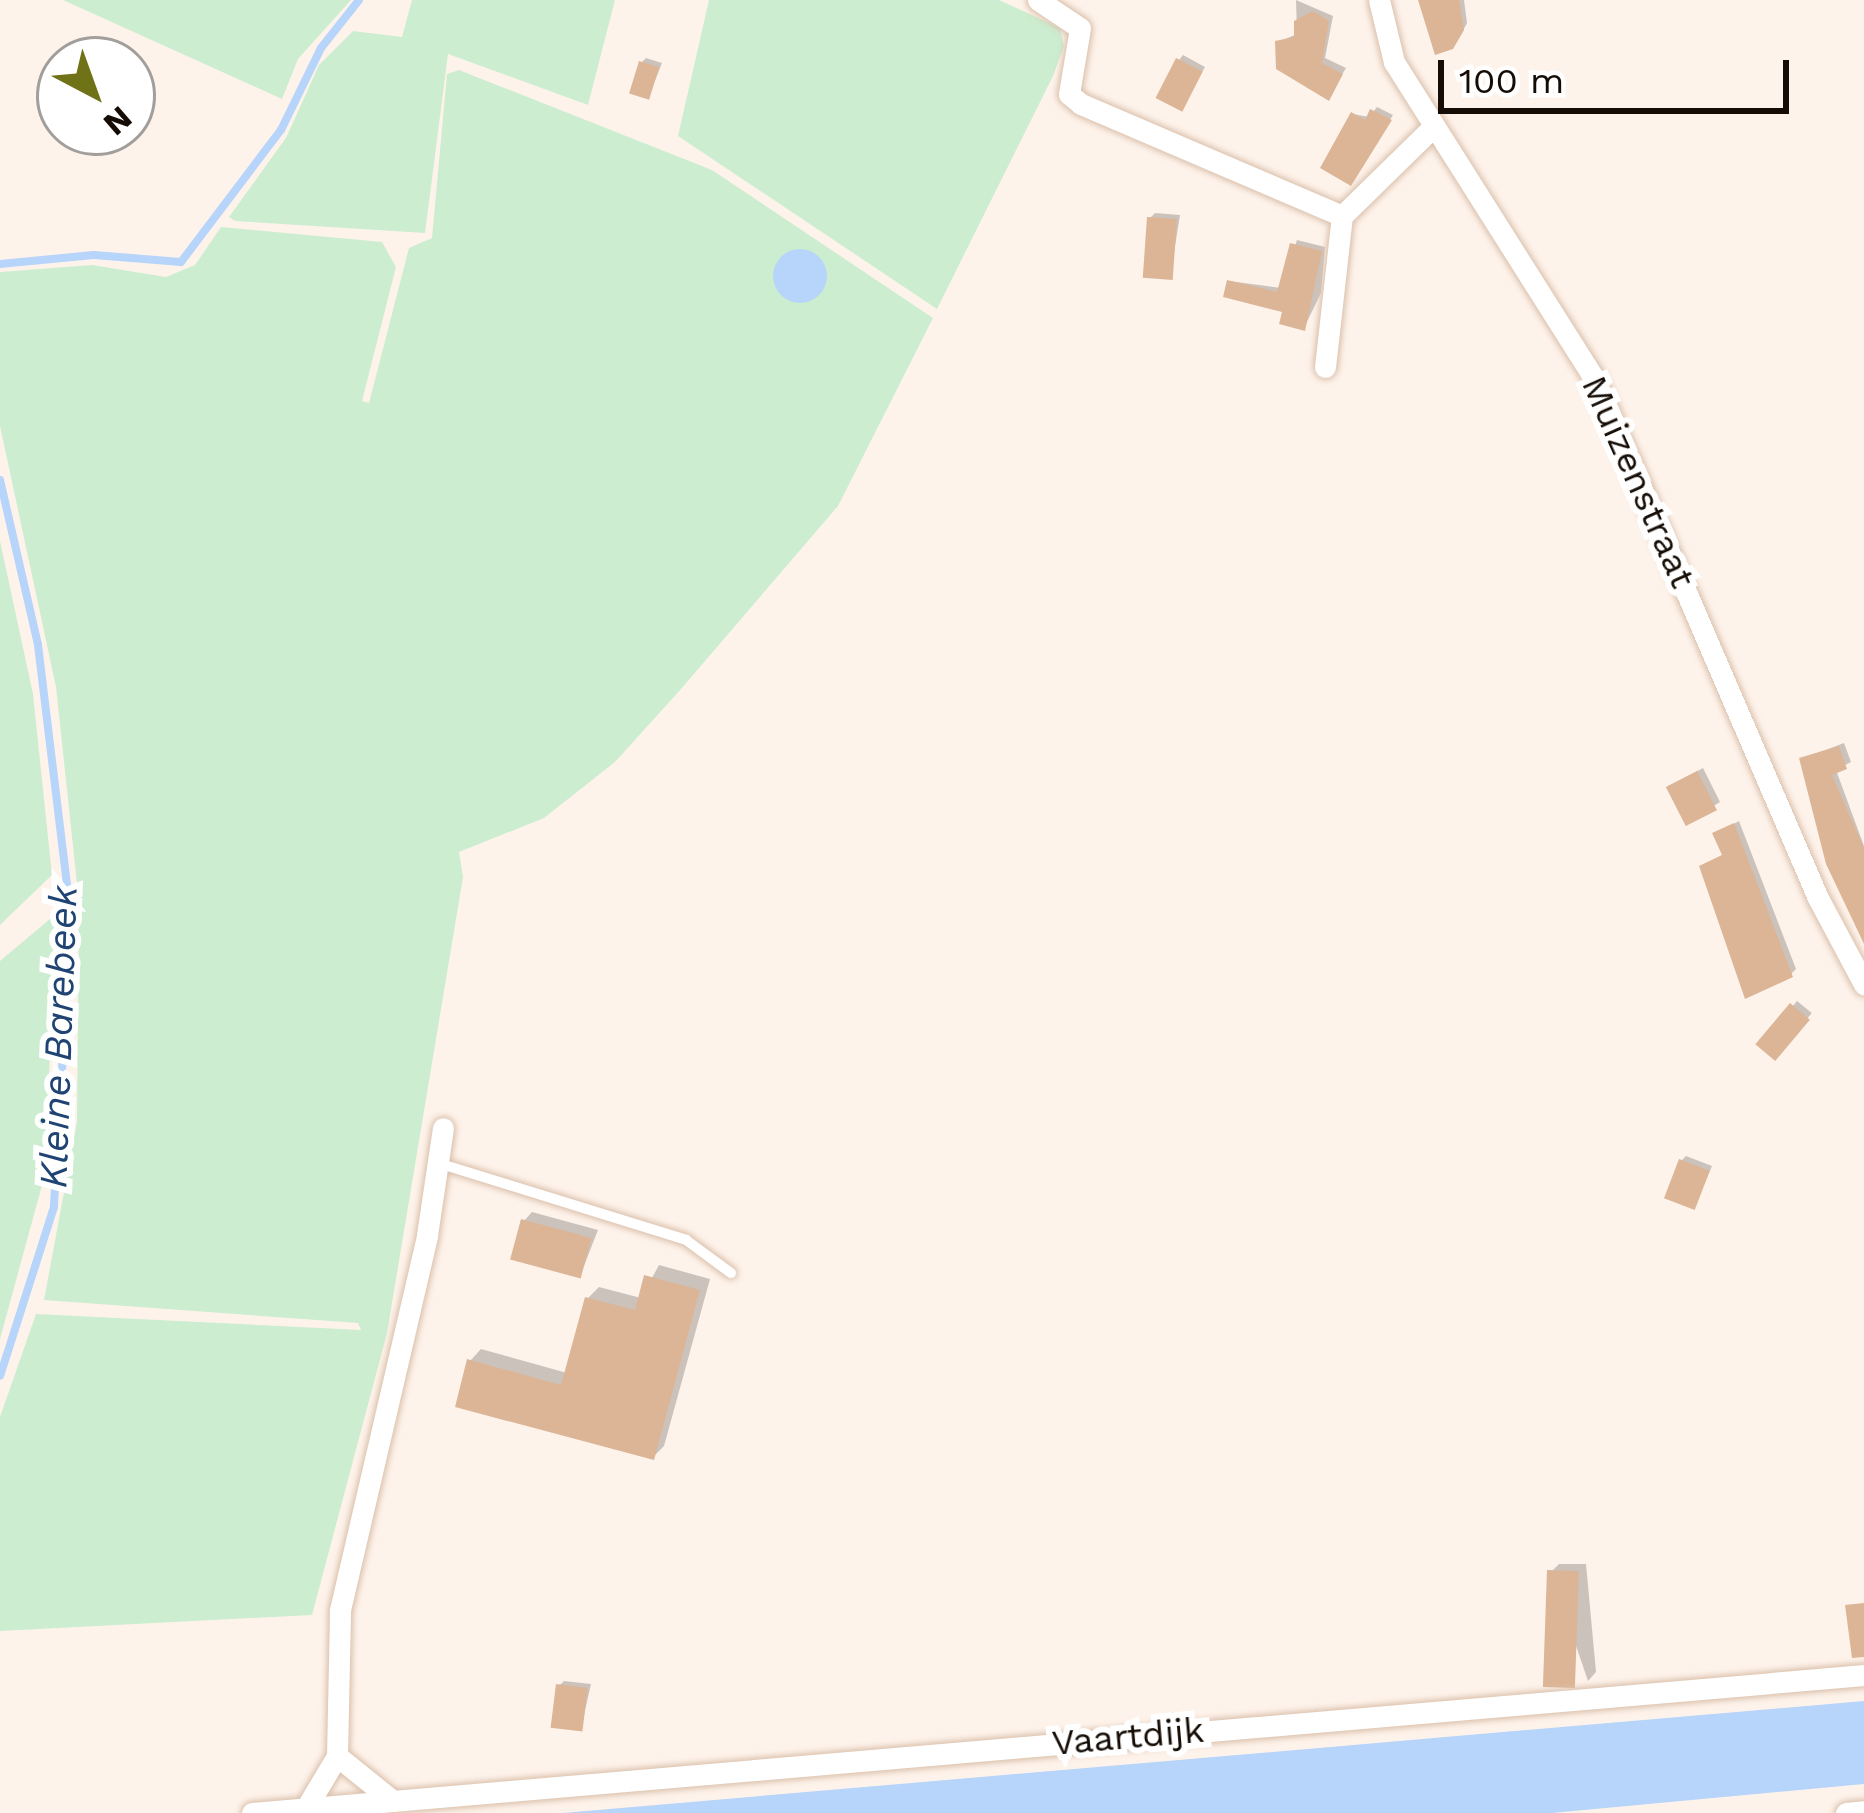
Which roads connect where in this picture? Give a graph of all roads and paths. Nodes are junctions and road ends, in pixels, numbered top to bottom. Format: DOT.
graph roads {
  1 [pos="1038,0"];
  2 [pos="1379,0"];
  3 [pos="1434,126"];
  4 [pos="1342,215"];
  5 [pos="1325,367"];
  6 [pos="1864,984"];
  7 [pos="443,1128"];
  8 [pos="438,1163"];
  9 [pos="731,1273"];
  10 [pos="1864,1675"];
  11 [pos="337,1756"];
  12 [pos="393,1801"];
  13 [pos="306,1808"];
  14 [pos="1864,1811"];
  15 [pos="252,1813"];
  16 [pos="1846,1813"];
  1 -- 4 [label="street"];
  2 -- 3 [label="street, Muizenstraat"];
  3 -- 4 [label="street"];
  3 -- 6 [label="street, Muizenstraat"];
  4 -- 5 [label="street"];
  7 -- 8 [label="street"];
  8 -- 9 [label="lane"];
  8 -- 11 [label="street"];
  10 -- 12 [label="street, Vaartdijk"];
  11 -- 12 [label="street"];
  11 -- 13 [label="street"];
  12 -- 13 [label="street, Vaartdijk"];
  13 -- 15 [label="street, Vaartdijk"];
  14 -- 16 [label="street"];
}
